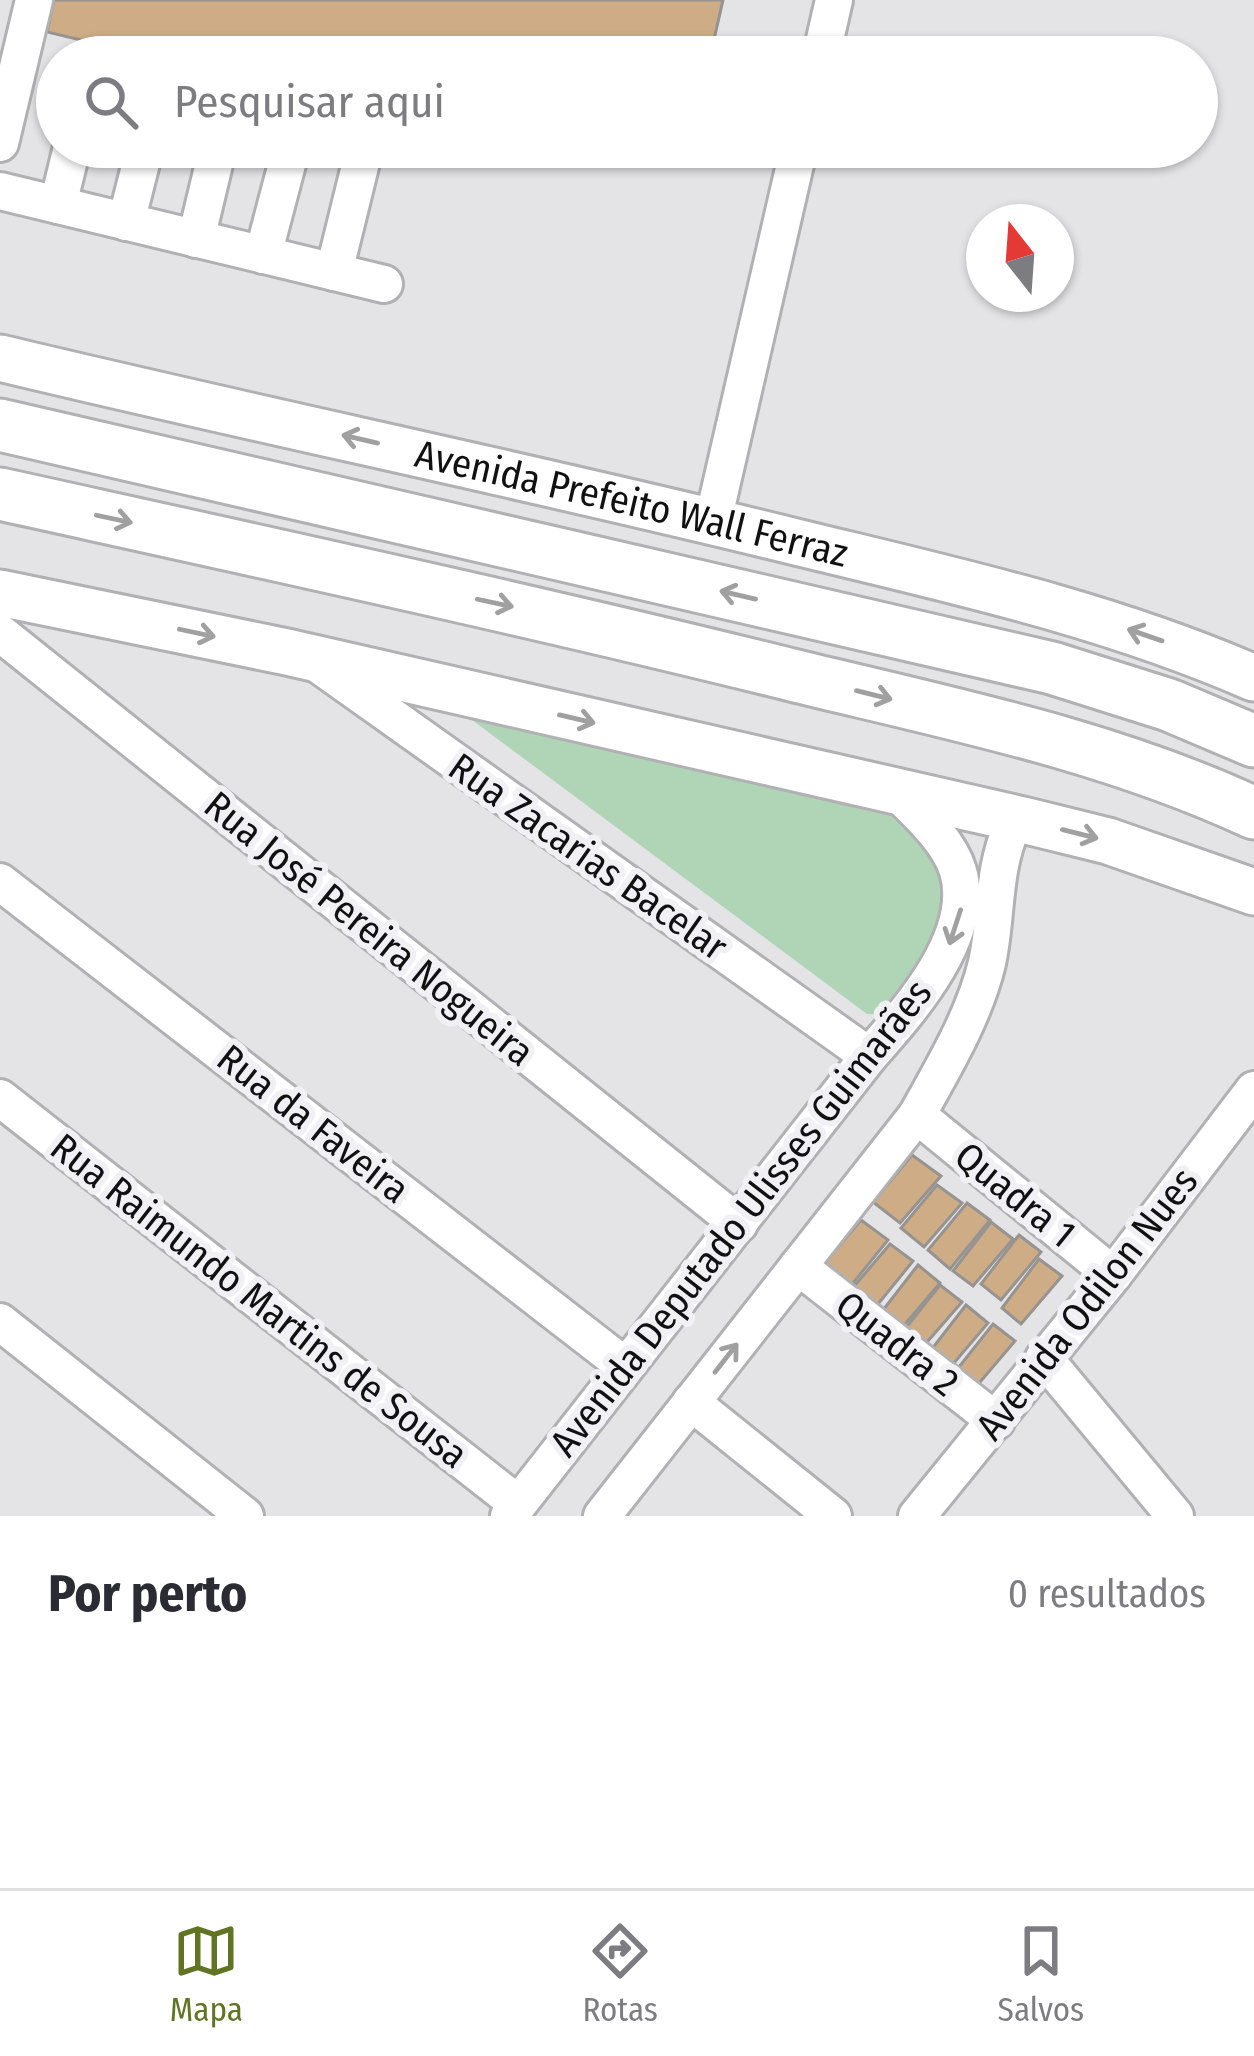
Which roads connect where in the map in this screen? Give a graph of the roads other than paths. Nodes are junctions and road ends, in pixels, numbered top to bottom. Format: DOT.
graph roads {
  1 [pos="34,0"];
  2 [pos="834,0"];
  3 [pos="825,36"];
  4 [pos="2,125"];
  5 [pos="66,168"];
  6 [pos="140,168"];
  7 [pos="213,168"];
  8 [pos="286,168"];
  9 [pos="360,168"];
  10 [pos="794,168"];
  11 [pos="0,191"];
  12 [pos="58,205"];
  13 [pos="126,222"];
  14 [pos="196,239"];
  15 [pos="262,255"];
  16 [pos="334,272"];
  17 [pos="384,284"];
  18 [pos="0,358"];
  19 [pos="0,425"];
  20 [pos="0,494"];
  21 [pos="713,521"];
  22 [pos="0,593"];
  23 [pos="0,633"];
  24 [pos="308,657"];
  25 [pos="1254,678"];
  26 [pos="1254,741"];
  27 [pos="896,790"];
  28 [pos="1254,812"];
  29 [pos="1027,820"];
  30 [pos="0,882"];
  31 [pos="1254,892"];
  32 [pos="912,1007"];
  33 [pos="953,1049"];
  34 [pos="869,1056"];
  35 [pos="1254,1090"];
  36 [pos="0,1098"];
  37 [pos="917,1115"];
  38 [pos="739,1224"];
  39 [pos="798,1266"];
  40 [pos="1113,1275"];
  41 [pos="0,1322"];
  42 [pos="1043,1358"];
  43 [pos="625,1366"];
  44 [pos="691,1402"];
  45 [pos="996,1421"];
  46 [pos="513,1510"];
  47 [pos="245,1516"];
  48 [pos="602,1516"];
  49 [pos="832,1516"];
  50 [pos="917,1516"];
  51 [pos="1175,1516"];
  1 -- 4 [label="street"];
  2 -- 3 [label="street"];
  5 -- 12 [label="street"];
  6 -- 13 [label="street"];
  7 -- 14 [label="street"];
  8 -- 15 [label="street"];
  9 -- 16 [label="street"];
  10 -- 21 [label="street"];
  11 -- 12 [label="street"];
  12 -- 13 [label="street"];
  13 -- 14 [label="street"];
  14 -- 15 [label="street"];
  15 -- 16 [label="street"];
  16 -- 17 [label="street"];
  21 -- 18 [label="main road, Avenida Prefeito Wall Ferraz, one-way"];
  26 -- 19 [label="highway, Avenida Prefeito Wall Ferraz, one-way"];
  20 -- 28 [label="highway, one-way"];
  25 -- 21 [label="main road, Avenida Prefeito Wall Ferraz, one-way"];
  22 -- 24 [label="main road, one-way"];
  23 -- 38 [label="street, Rua José Pereira Nogueira"];
  24 -- 27 [label="main road, one-way"];
  24 -- 34 [label="street, Rua Zacarias Bacelar"];
  27 -- 29 [label="main road"];
  27 -- 32 [label="street, Avenida Deputado Ulisses Guimarães, one-way"];
  29 -- 31 [label="main road, one-way"];
  29 -- 33 [label="street, Avenida Deputado Ulisses Guimarães"];
  30 -- 43 [label="street, Rua da Faveira"];
  32 -- 33 [label="street"];
  32 -- 34 [label="street, Avenida Deputado Ulisses Guimarães"];
  33 -- 37 [label="street, Avenida Deputado Ulisses Guimarães"];
  34 -- 38 [label="street, Avenida Deputado Ulisses Guimarães"];
  35 -- 40 [label="street, Avenida Odilon Nues"];
  36 -- 46 [label="street, Rua Raimundo Martins de Sousa"];
  37 -- 39 [label="street, Avenida Deputado Ulisses Guimarães"];
  37 -- 40 [label="street, Quadra 1"];
  38 -- 43 [label="street, Avenida Deputado Ulisses Guimarães"];
  44 -- 39 [label="street, Avenida Deputado Ulisses Guimarães, one-way"];
  39 -- 45 [label="street, Quadra 2"];
  40 -- 42 [label="street, Avenida Odilon Nues"];
  41 -- 47 [label="street"];
  42 -- 45 [label="street, Avenida Odilon Nues"];
  42 -- 51 [label="street"];
  43 -- 46 [label="street, Avenida Deputado Ulisses Guimarães"];
  44 -- 48 [label="street, Avenida Deputado Ulisses Guimarães"];
  44 -- 49 [label="street"];
  45 -- 50 [label="street, Avenida Odilon Nues"];
}
